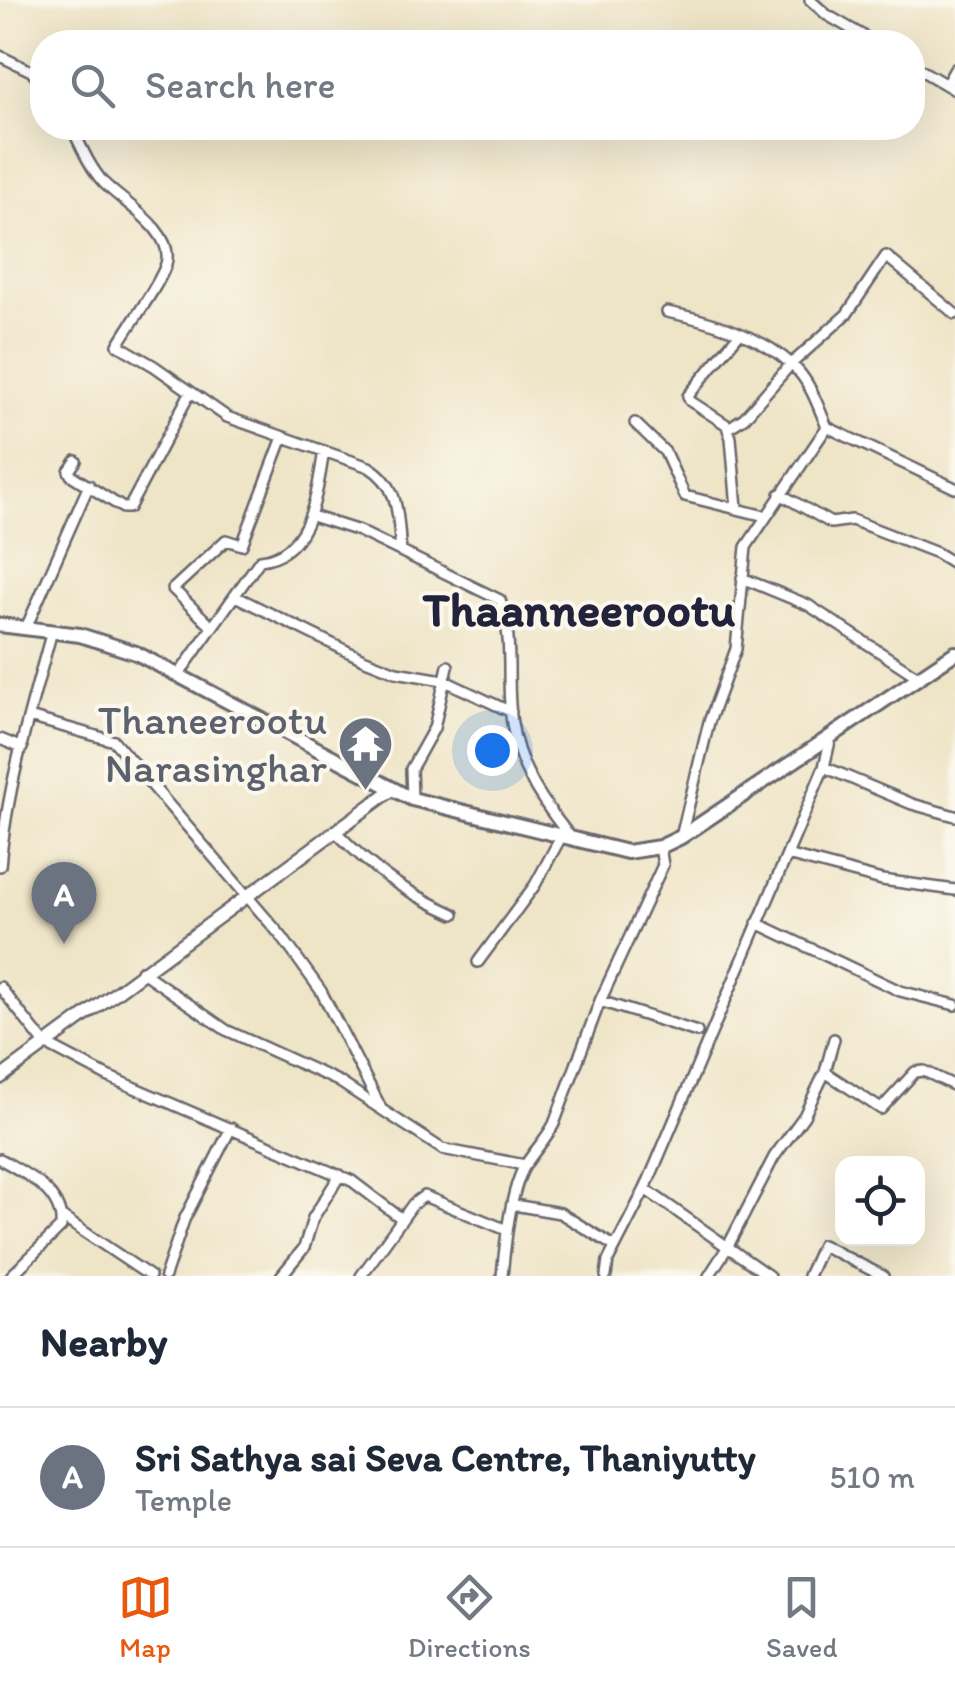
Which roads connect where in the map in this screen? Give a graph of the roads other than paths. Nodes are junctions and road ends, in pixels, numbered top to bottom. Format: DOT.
graph roads {
  1 [pos="810,0"];
  2 [pos="853,30"];
  3 [pos="0,56"];
  4 [pos="955,69"];
  5 [pos="30,71"];
  6 [pos="925,72"];
  7 [pos="951,87"];
  8 [pos="79,140"];
  9 [pos="667,312"];
  10 [pos="955,314"];
  11 [pos="739,334"];
  12 [pos="790,365"];
  13 [pos="190,393"];
  14 [pos="635,423"];
  15 [pos="727,426"];
  16 [pos="827,428"];
  17 [pos="284,437"];
  18 [pos="324,451"];
  19 [pos="76,461"];
  20 [pos="89,485"];
  21 [pos="955,488"];
  22 [pos="780,494"];
  23 [pos="737,508"];
  24 [pos="312,516"];
  25 [pos="764,516"];
  26 [pos="401,550"];
  27 [pos="955,564"];
  28 [pos="742,578"];
  29 [pos="235,596"];
  30 [pos="0,624"];
  31 [pos="212,627"];
  32 [pos="26,628"];
  33 [pos="52,631"];
  34 [pos="955,652"];
  35 [pos="448,666"];
  36 [pos="179,674"];
  37 [pos="918,677"];
  38 [pos="444,680"];
  39 [pos="511,712"];
  40 [pos="29,718"];
  41 [pos="832,734"];
  42 [pos="0,739"];
  43 [pos="22,748"];
  44 [pos="824,767"];
  45 [pos="393,789"];
  46 [pos="412,798"];
  47 [pos="955,816"];
  48 [pos="336,832"];
  49 [pos="681,837"];
  50 [pos="567,839"];
  51 [pos="660,847"];
  52 [pos="787,855"];
  53 [pos="0,866"];
  54 [pos="955,890"];
  55 [pos="247,894"];
  56 [pos="454,914"];
  57 [pos="758,924"];
  58 [pos="478,962"];
  59 [pos="141,972"];
  60 [pos="0,987"];
  61 [pos="600,1001"];
  62 [pos="955,1005"];
  63 [pos="697,1032"];
  64 [pos="834,1039"];
  65 [pos="44,1043"];
  66 [pos="826,1072"];
  67 [pos="0,1078"];
  68 [pos="955,1086"];
  69 [pos="380,1106"];
  70 [pos="230,1128"];
  71 [pos="0,1159"];
  72 [pos="525,1165"];
  73 [pos="340,1175"];
  74 [pos="645,1189"];
  75 [pos="514,1205"];
  76 [pos="62,1217"];
  77 [pos="402,1219"];
  78 [pos="507,1230"];
  79 [pos="614,1246"];
  80 [pos="728,1248"];
  81 [pos="10,1276"];
  82 [pos="150,1276"];
  83 [pos="166,1276"];
  84 [pos="281,1276"];
  85 [pos="361,1276"];
  86 [pos="502,1276"];
  87 [pos="606,1276"];
  88 [pos="709,1276"];
  89 [pos="768,1276"];
  90 [pos="808,1276"];
  91 [pos="882,1276"];
  1 -- 2 [label="street"];
  3 -- 5 [label="street"];
  4 -- 7 [label="street"];
  6 -- 7 [label="street"];
  8 -- 13 [label="street"];
  9 -- 11 [label="street"];
  10 -- 12 [label="street"];
  11 -- 12 [label="street"];
  11 -- 15 [label="street"];
  12 -- 15 [label="street"];
  12 -- 16 [label="street"];
  13 -- 17 [label="street"];
  13 -- 20 [label="street"];
  14 -- 23 [label="street"];
  15 -- 23 [label="street"];
  16 -- 21 [label="street"];
  16 -- 22 [label="street"];
  17 -- 18 [label="street"];
  17 -- 31 [label="street"];
  18 -- 24 [label="street"];
  18 -- 26 [label="street"];
  19 -- 20 [label="street"];
  20 -- 32 [label="street"];
  22 -- 25 [label="street"];
  22 -- 27 [label="street"];
  23 -- 25 [label="street"];
  24 -- 26 [label="street"];
  24 -- 29 [label="street"];
  25 -- 28 [label="street"];
  26 -- 39 [label="street"];
  28 -- 37 [label="street"];
  28 -- 49 [label="street"];
  29 -- 31 [label="street"];
  29 -- 38 [label="street"];
  30 -- 32 [label="highway"];
  31 -- 36 [label="street"];
  32 -- 33 [label="highway"];
  33 -- 36 [label="highway"];
  33 -- 40 [label="street"];
  34 -- 37 [label="highway"];
  35 -- 38 [label="street"];
  36 -- 45 [label="highway"];
  37 -- 41 [label="highway"];
  38 -- 39 [label="street"];
  38 -- 46 [label="street"];
  39 -- 50 [label="street"];
  40 -- 43 [label="street"];
  40 -- 55 [label="street"];
  41 -- 44 [label="street"];
  41 -- 49 [label="highway"];
  42 -- 43 [label="street"];
  43 -- 53 [label="street"];
  44 -- 47 [label="street"];
  44 -- 52 [label="street"];
  45 -- 46 [label="highway"];
  45 -- 48 [label="main road"];
  46 -- 50 [label="highway"];
  48 -- 55 [label="main road"];
  48 -- 56 [label="street"];
  49 -- 51 [label="highway"];
  50 -- 51 [label="highway"];
  50 -- 58 [label="street"];
  51 -- 61 [label="street"];
  52 -- 54 [label="street"];
  52 -- 57 [label="street"];
  55 -- 59 [label="main road"];
  55 -- 69 [label="street"];
  57 -- 62 [label="street"];
  57 -- 74 [label="street"];
  59 -- 65 [label="main road"];
  59 -- 69 [label="street"];
  60 -- 65 [label="street"];
  61 -- 63 [label="street"];
  61 -- 72 [label="street"];
  64 -- 66 [label="street"];
  65 -- 67 [label="main road"];
  65 -- 70 [label="street"];
  66 -- 68 [label="street"];
  66 -- 80 [label="street"];
  69 -- 72 [label="street"];
  70 -- 73 [label="street"];
  70 -- 83 [label="street"];
  71 -- 76 [label="street"];
  72 -- 75 [label="street"];
  73 -- 77 [label="street"];
  73 -- 84 [label="street"];
  74 -- 79 [label="street"];
  74 -- 80 [label="street"];
  75 -- 78 [label="street"];
  75 -- 79 [label="street"];
  76 -- 81 [label="street"];
  76 -- 82 [label="street"];
  77 -- 78 [label="street"];
  77 -- 85 [label="street"];
  78 -- 86 [label="street"];
  79 -- 87 [label="street"];
  80 -- 88 [label="street"];
  80 -- 89 [label="street"];
  90 -- 91 [label="street"];
}
